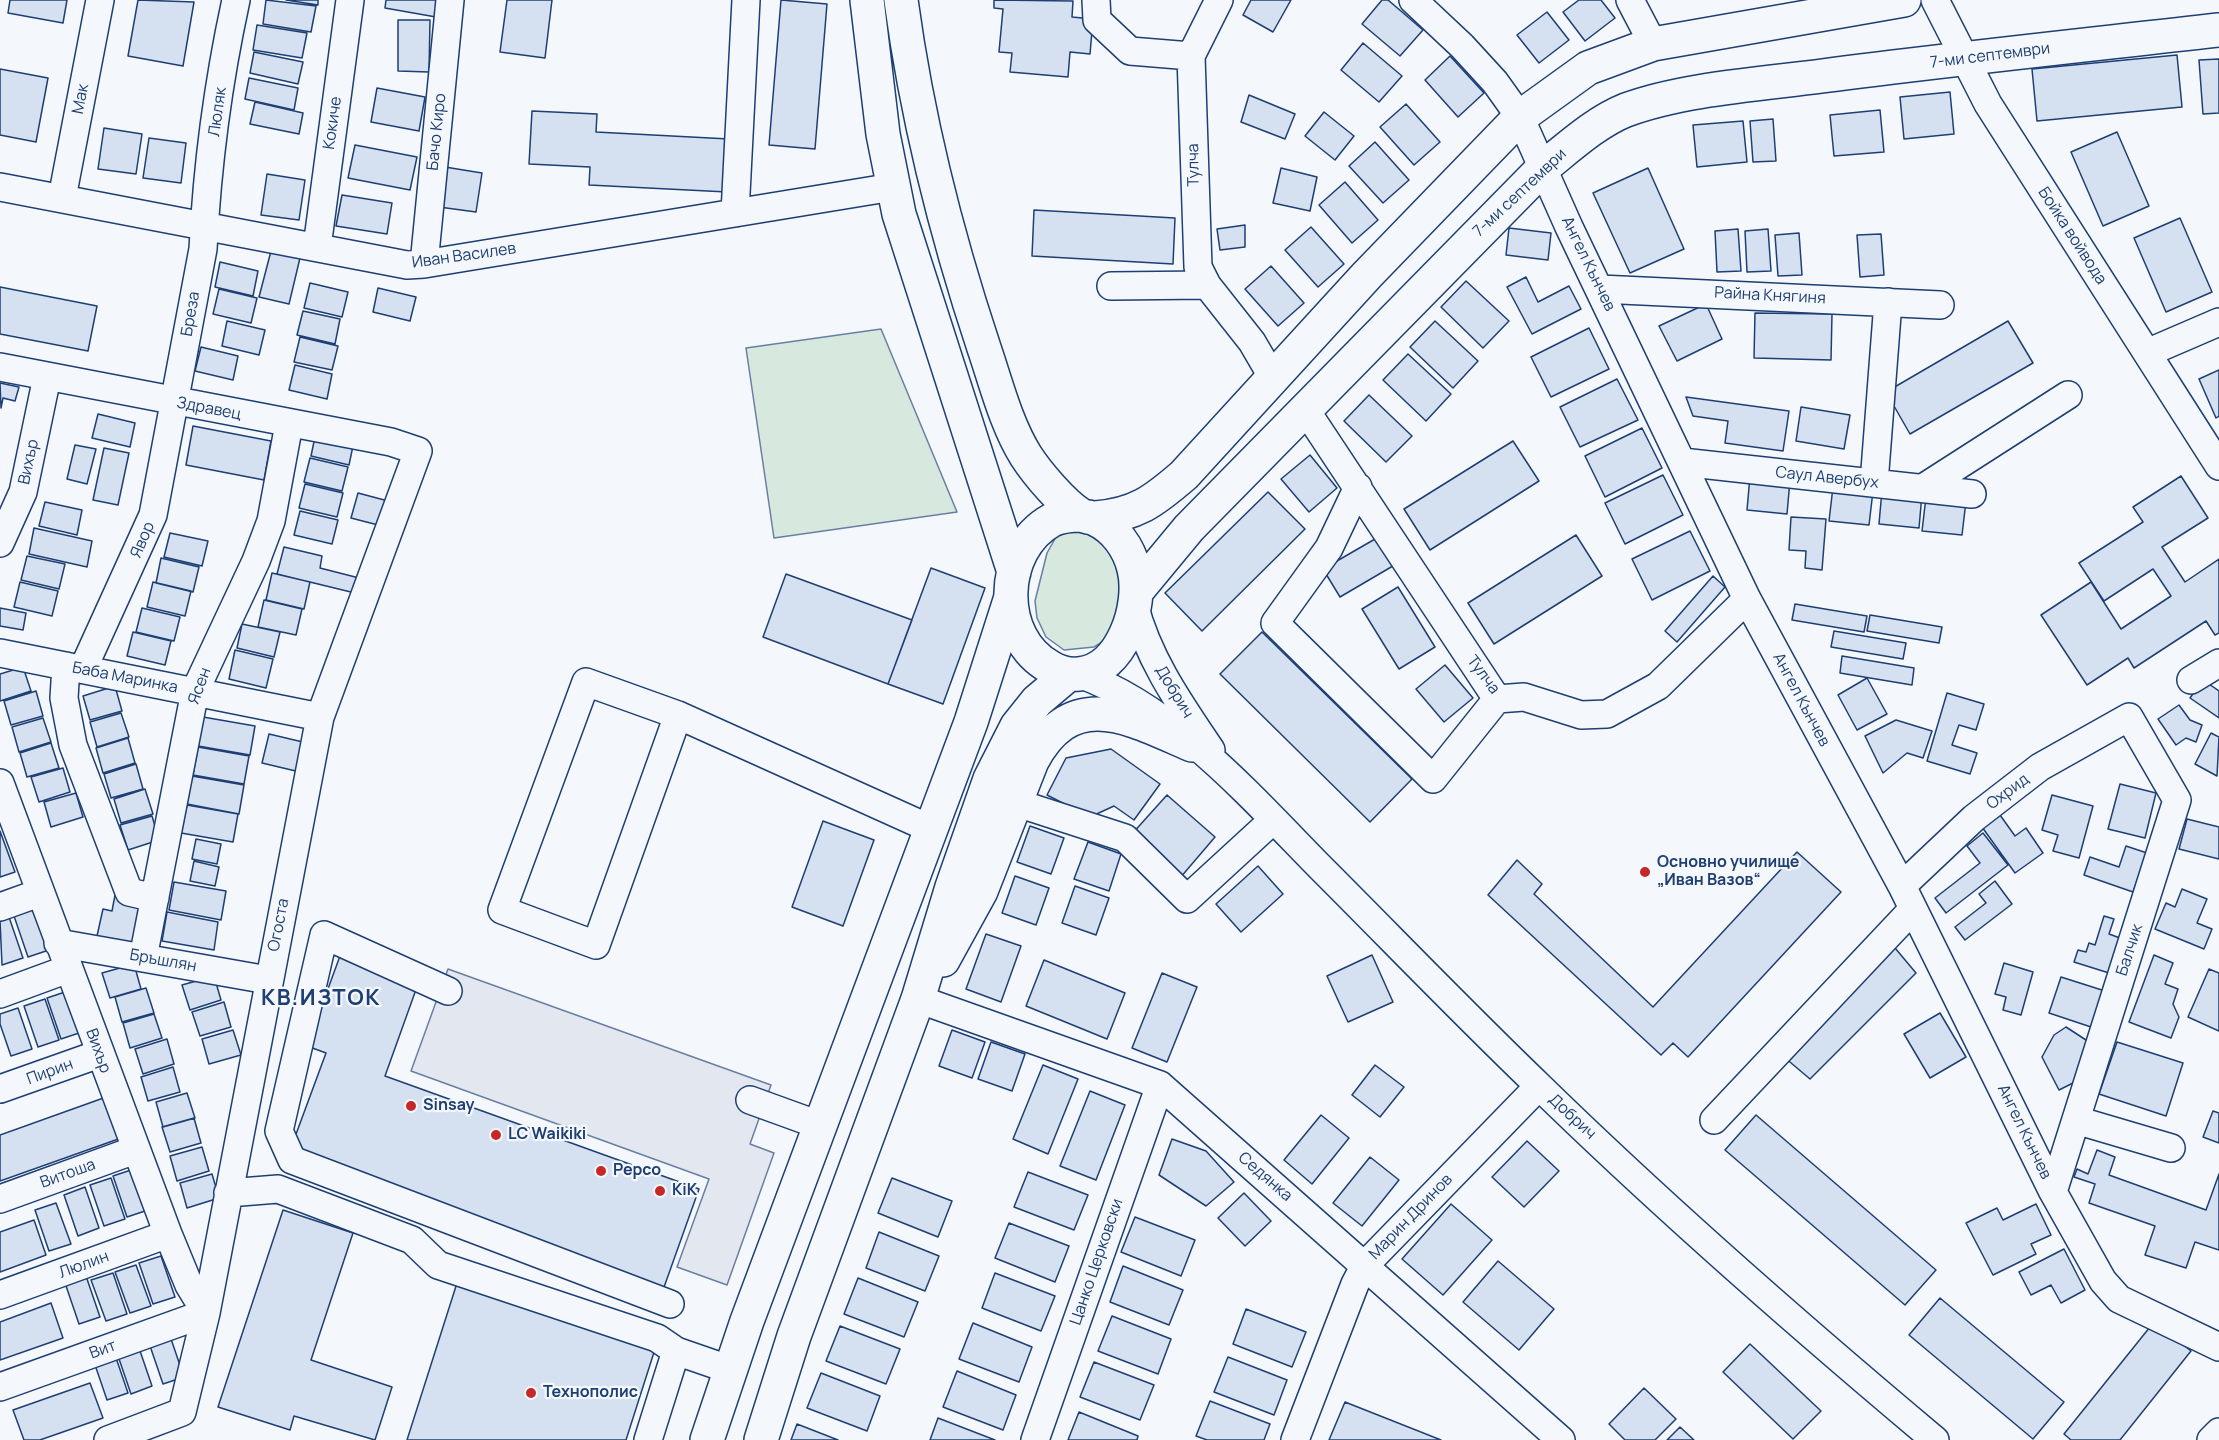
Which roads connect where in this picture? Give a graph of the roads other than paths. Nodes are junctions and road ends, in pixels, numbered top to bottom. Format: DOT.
graph roads {
  1 [pos="100,0"];
  2 [pos="237,0"];
  3 [pos="350,0"];
  4 [pos="450,0"];
  5 [pos="746,0"];
  6 [pos="867,0"];
  7 [pos="901,0"];
  8 [pos="1096,0"];
  9 [pos="1220,0"];
  10 [pos="1630,0"];
  11 [pos="1904,0"];
  12 [pos="1935,0"];
  13 [pos="1420,4"];
  14 [pos="2219,30"];
  15 [pos="1653,44"];
  16 [pos="1191,56"];
  17 [pos="1964,58"];
  18 [pos="1520,117"];
  19 [pos="924,135"];
  20 [pos="1544,166"];
  21 [pos="0,187"];
  22 [pos="893,187"];
  23 [pos="62,198"];
  24 [pos="735,213"];
  25 [pos="204,225"];
  26 [pos="317,247"];
  27 [pos="424,264"];
  28 [pos="1207,285"];
  29 [pos="964,286"];
  30 [pos="1111,286"];
  31 [pos="1600,289"];
  32 [pos="1888,302"];
  33 [pos="1940,305"];
  34 [pos="2219,322"];
  35 [pos="2147,353"];
  36 [pos="0,367"];
  37 [pos="47,377"];
  38 [pos="1273,378"];
  39 [pos="2068,395"];
  40 [pos="176,402"];
  41 [pos="1305,409"];
  42 [pos="289,424"];
  43 [pos="418,451"];
  44 [pos="1682,462"];
  45 [pos="2219,466"];
  46 [pos="1874,483"];
  47 [pos="1358,487"];
  48 [pos="1923,488"];
  49 [pos="1972,494"];
  50 [pos="1088,517"];
  51 [pos="0,543"];
  52 [pos="1012,586"];
  53 [pos="1135,598"];
  54 [pos="1747,600"];
  55 [pos="0,653"];
  56 [pos="2219,663"];
  57 [pos="75,668"];
  58 [pos="1074,674"];
  59 [pos="2191,680"];
  60 [pos="195,691"];
  61 [pos="1497,699"];
  62 [pos="678,715"];
  63 [pos="320,717"];
  64 [pos="2129,717"];
  65 [pos="1192,745"];
  66 [pos="1227,773"];
  67 [pos="0,783"];
  68 [pos="1017,804"];
  69 [pos="5,814"];
  70 [pos="1273,820"];
  71 [pos="931,829"];
  72 [pos="39,893"];
  73 [pos="155,898"];
  74 [pos="1907,898"];
  75 [pos="0,907"];
  76 [pos="58,943"];
  77 [pos="142,958"];
  78 [pos="68,969"];
  79 [pos="268,980"];
  80 [pos="448,991"];
  81 [pos="0,994"];
  82 [pos="918,999"];
  83 [pos="99,1054"];
  84 [pos="1160,1085"];
  85 [pos="1539,1086"];
  86 [pos="0,1089"];
  87 [pos="750,1100"];
  88 [pos="1714,1120"];
  89 [pos="2076,1120"];
  90 [pos="819,1125"];
  91 [pos="2171,1148"];
  92 [pos="135,1150"];
  93 [pos="2053,1192"];
  94 [pos="228,1193"];
  95 [pos="0,1199"];
  96 [pos="168,1234"];
  97 [pos="1365,1265"];
  98 [pos="0,1295"];
  99 [pos="670,1304"];
  100 [pos="206,1313"];
  101 [pos="2219,1347"];
  102 [pos="676,1351"];
  103 [pos="731,1371"];
  104 [pos="0,1387"];
  105 [pos="778,1387"];
  106 [pos="2219,1432"];
  107 [pos="108,1440"];
  108 [pos="648,1440"];
  109 [pos="707,1440"];
  110 [pos="761,1440"];
  111 [pos="1035,1440"];
  112 [pos="1295,1440"];
  113 [pos="1561,1440"];
  114 [pos="1935,1440"];
  115 [pos="2211,1440"];
  1 -- 23 [label="street, Мак"];
  2 -- 25 [label="street, Люляк"];
  3 -- 26 [label="street, Кокиче"];
  4 -- 27 [label="street, Бачо Киро"];
  5 -- 24 [label="street"];
  6 -- 22 [label="main road"];
  7 -- 19 [label="main road"];
  8 -- 16 [label="street"];
  9 -- 16 [label="street"];
  10 -- 15 [label="street"];
  11 -- 15 [label="main road"];
  12 -- 17 [label="street, Бойка войвода"];
  13 -- 18 [label="street, Ангел Кънчев"];
  14 -- 17 [label="main road, 7-ми септември"];
  15 -- 18 [label="main road"];
  16 -- 28 [label="street, Тулча"];
  17 -- 20 [label="main road, 7-ми септември"];
  17 -- 35 [label="street, Бойка войвода"];
  18 -- 20 [label="street, Ангел Кънчев"];
  18 -- 38 [label="main road"];
  19 -- 22 [label="main road"];
  19 -- 29 [label="main road"];
  20 -- 31 [label="street, Ангел Кънчев"];
  20 -- 41 [label="main road, 7-ми септември"];
  21 -- 23 [label="street, Иван Василев"];
  22 -- 24 [label="street, Иван Василев"];
  22 -- 29 [label="main road"];
  22 -- 52 [label="main road"];
  23 -- 25 [label="street, Иван Василев"];
  24 -- 27 [label="street, Иван Василев"];
  25 -- 26 [label="street, Иван Василев"];
  25 -- 40 [label="street, Бреза"];
  26 -- 27 [label="street, Иван Василев"];
  28 -- 30 [label="street"];
  28 -- 38 [label="street, Тулча"];
  29 -- 50 [label="main road"];
  31 -- 32 [label="street, Райна Княгиня"];
  31 -- 44 [label="street, Ангел Кънчев"];
  32 -- 33 [label="street, Райна Княгиня"];
  32 -- 46 [label="street"];
  34 -- 35 [label="street"];
  35 -- 45 [label="street, Бойка войвода"];
  36 -- 37 [label="street, Здравец"];
  37 -- 40 [label="street, Здравец"];
  37 -- 51 [label="street, Вихър"];
  38 -- 50 [label="main road"];
  39 -- 48 [label="street"];
  40 -- 42 [label="street, Здравец"];
  40 -- 57 [label="street, Явор"];
  41 -- 47 [label="street, Тулча"];
  41 -- 53 [label="main road, 7-ми септември"];
  42 -- 43 [label="street, Здравец"];
  42 -- 60 [label="street, Ясен"];
  43 -- 63 [label="street, Огоста"];
  44 -- 46 [label="street, Саул Авербух"];
  44 -- 54 [label="street, Ангел Кънчев"];
  46 -- 48 [label="street, Саул Авербух"];
  47 -- 61 [label="street, Тулча"];
  47 -- 61 [label="street"];
  48 -- 49 [label="street, Саул Авербух"];
  50 -- 52 [label="main road"];
  50 -- 53 [label="main road"];
  52 -- 58 [label="main road"];
  52 -- 71 [label="main road"];
  53 -- 58 [label="main road"];
  53 -- 66 [label="street, Добрич"];
  54 -- 61 [label="street, Тулча"];
  54 -- 74 [label="street, Ангел Кънчев"];
  55 -- 57 [label="street, Баба Маринка"];
  56 -- 59 [label="street"];
  57 -- 60 [label="street, Баба Маринка"];
  57 -- 73 [label="street, Явор"];
  58 -- 65 [label="street, Добрич"];
  58 -- 82 [label="main road"];
  60 -- 63 [label="street, Баба Маринка"];
  60 -- 73 [label="street, Ясен"];
  62 -- 62 [label="street"];
  62 -- 71 [label="street"];
  63 -- 79 [label="street, Огоста"];
  64 -- 74 [label="street, Охрид"];
  64 -- 89 [label="street, Балчик"];
  65 -- 66 [label="street, Добрич"];
  65 -- 68 [label="main road"];
  66 -- 70 [label="street, Добрич"];
  67 -- 69 [label="street, Вихър"];
  68 -- 70 [label="street"];
  68 -- 82 [label="main road"];
  69 -- 72 [label="street, Вихър"];
  70 -- 85 [label="street, Добрич"];
  71 -- 90 [label="main road"];
  72 -- 75 [label="street"];
  72 -- 76 [label="street, Вихър"];
  73 -- 77 [label="street, Ясен"];
  74 -- 88 [label="street, Охрид"];
  74 -- 93 [label="street, Ангел Кънчев"];
  76 -- 77 [label="street, Бръшлян"];
  76 -- 78 [label="street, Вихър"];
  77 -- 79 [label="street, Бръшлян"];
  78 -- 81 [label="street"];
  78 -- 83 [label="street, Вихър"];
  79 -- 94 [label="street, Огоста"];
  80 -- 99 [label="street"];
  82 -- 84 [label="street, Седянка"];
  82 -- 105 [label="main road"];
  83 -- 86 [label="street, Пирин"];
  83 -- 92 [label="street, Вихър"];
  84 -- 97 [label="street, Седянка"];
  84 -- 111 [label="street, Цанко Церковски"];
  85 -- 97 [label="street, Марин Дринов"];
  85 -- 114 [label="street, Добрич"];
  87 -- 90 [label="street"];
  89 -- 91 [label="street"];
  89 -- 93 [label="street, Балчик"];
  90 -- 103 [label="main road"];
  92 -- 95 [label="street, Витоша"];
  92 -- 96 [label="street, Вихър"];
  93 -- 101 [label="street, Ангел Кънчев"];
  94 -- 100 [label="street, Огоста"];
  94 -- 102 [label="street"];
  96 -- 98 [label="street, Люлин"];
  96 -- 100 [label="street, Вихър"];
  97 -- 112 [label="street, Марин Дринов"];
  97 -- 113 [label="street, Седянка"];
  100 -- 104 [label="street, Вит"];
  100 -- 107 [label="street, Огоста"];
  102 -- 103 [label="street"];
  102 -- 108 [label="street"];
  103 -- 105 [label="main road"];
  103 -- 109 [label="main road"];
  105 -- 110 [label="main road"];
  106 -- 115 [label="street"];
}
